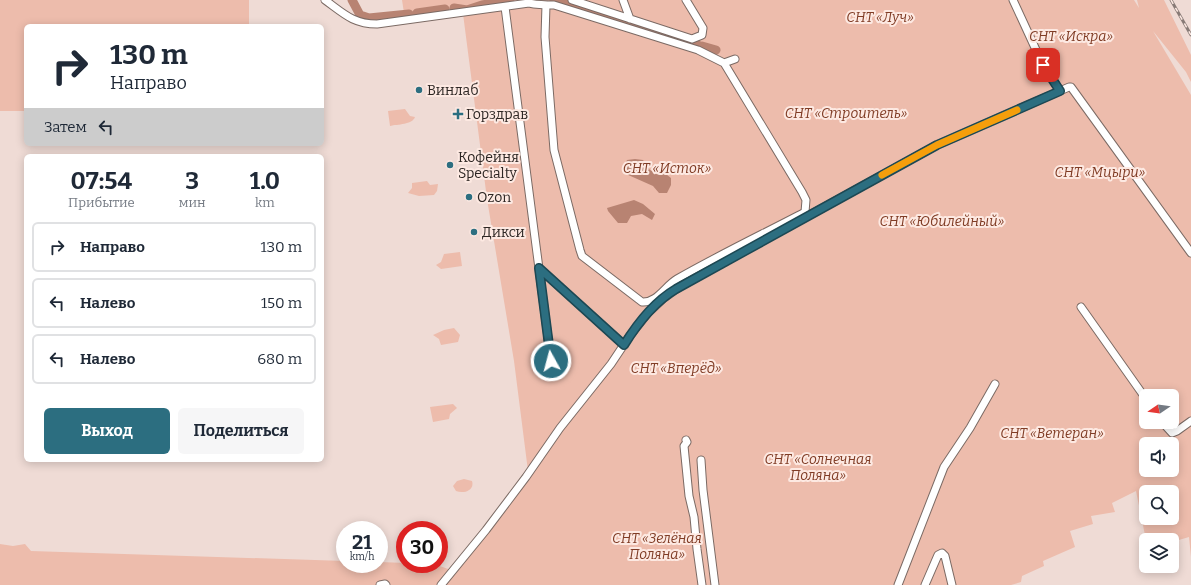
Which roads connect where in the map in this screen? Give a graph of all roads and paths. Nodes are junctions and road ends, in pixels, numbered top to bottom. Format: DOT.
graph roads {
  1 [pos="325,0"];
  2 [pos="572,0"];
  3 [pos="623,0"];
  4 [pos="686,0"];
  5 [pos="1013,0"];
  6 [pos="529,2"];
  7 [pos="546,5"];
  8 [pos="505,7"];
  9 [pos="630,19"];
  10 [pos="735,59"];
  11 [pos="724,63"];
  12 [pos="1060,91"];
  13 [pos="1191,253"];
  14 [pos="539,268"];
  15 [pos="1081,307"];
  16 [pos="624,345"];
  17 [pos="546,364"];
  18 [pos="995,384"];
  19 [pos="1139,389"];
  20 [pos="1191,421"];
  21 [pos="1167,429"];
  22 [pos="686,440"];
  23 [pos="701,460"];
  24 [pos="380,585"];
  25 [pos="386,585"];
  26 [pos="441,585"];
  27 [pos="702,585"];
  28 [pos="715,585"];
  29 [pos="898,585"];
  30 [pos="925,585"];
  31 [pos="952,585"];
  1 -- 8 [label="street"];
  2 -- 9 [label="street"];
  3 -- 9 [label="street"];
  4 -- 9 [label="street"];
  5 -- 12 [label="street"];
  6 -- 7 [label="street"];
  6 -- 8 [label="street"];
  7 -- 11 [label="street"];
  7 -- 11 [label="street"];
  8 -- 14 [label="street"];
  10 -- 11 [label="street"];
  12 -- 13 [label="street"];
  12 -- 16 [label="street"];
  14 -- 16 [label="street"];
  14 -- 17 [label="street"];
  15 -- 19 [label="street"];
  16 -- 26 [label="street"];
  18 -- 29 [label="street"];
  20 -- 21 [label="street"];
  22 -- 27 [label="street"];
  23 -- 28 [label="street"];
  24 -- 25 [label="street"];
  30 -- 31 [label="street"];
}
